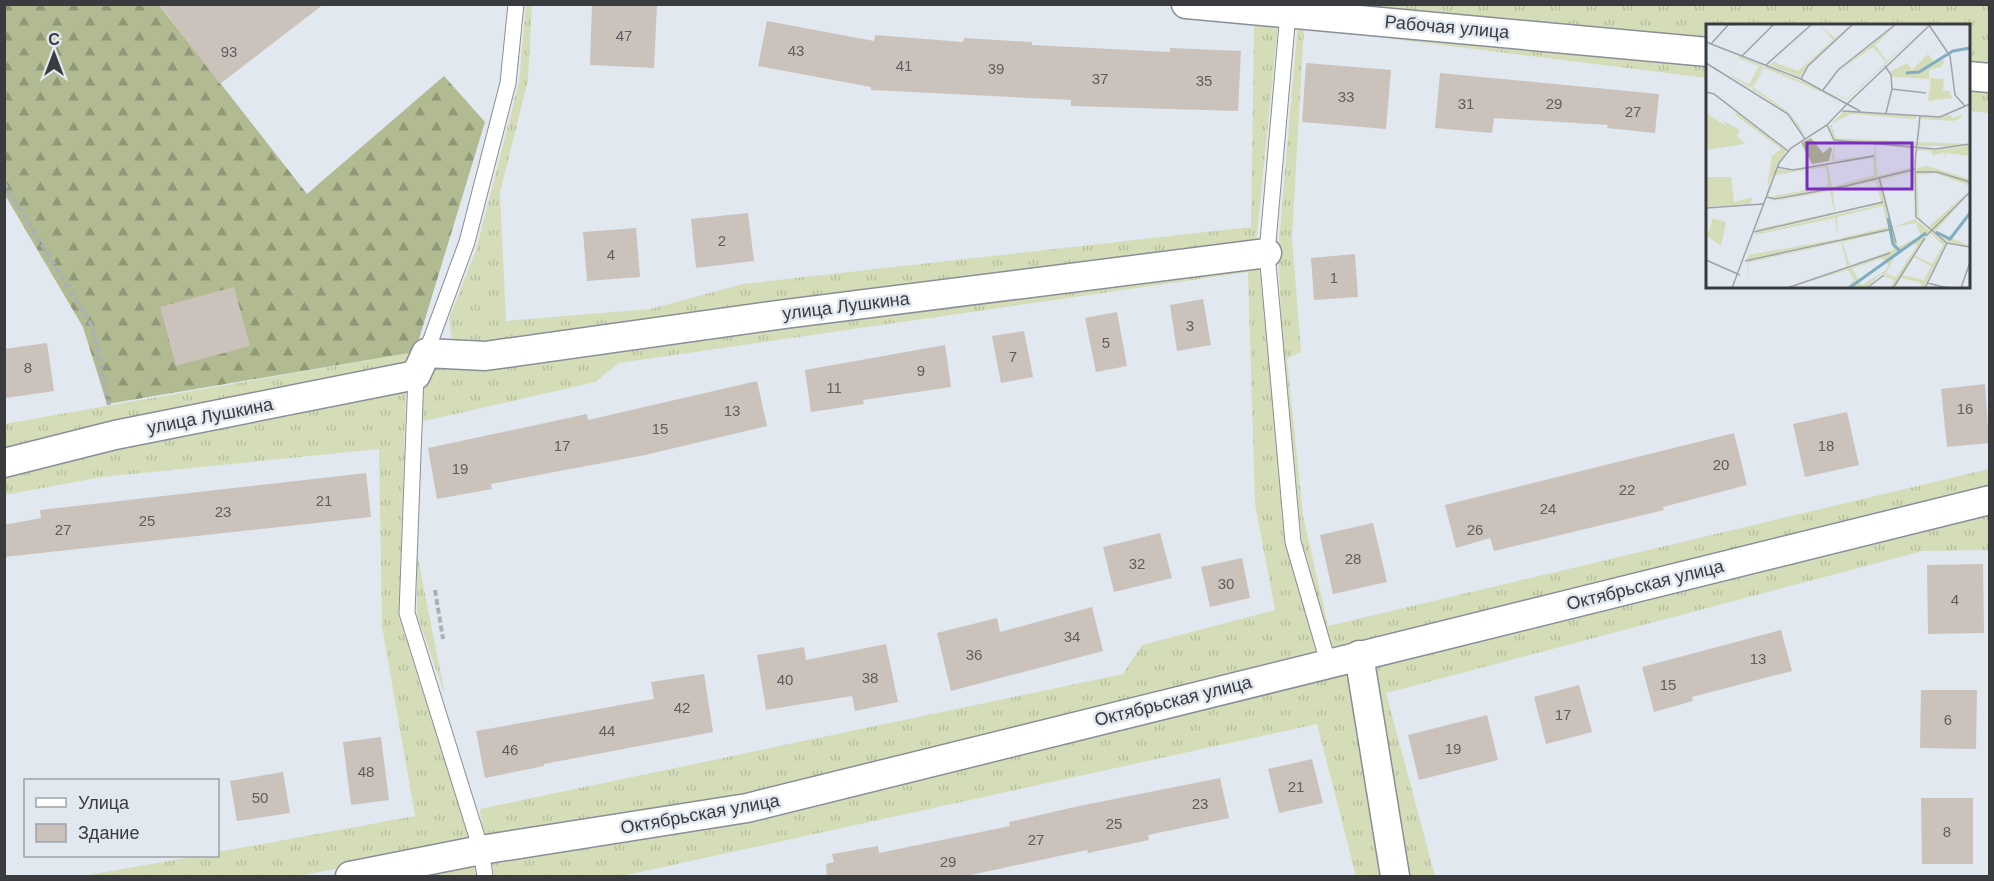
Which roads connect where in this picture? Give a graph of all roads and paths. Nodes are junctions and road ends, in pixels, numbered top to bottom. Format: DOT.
graph roads {
  1 [pos="516,4"];
  2 [pos="1186,4"];
  3 [pos="1288,13"];
  4 [pos="1706,52"];
  5 [pos="1970,76"];
  6 [pos="1989,78"];
  7 [pos="4,183"];
  8 [pos="1267,253"];
  9 [pos="421,364"];
  10 [pos="115,435"];
  11 [pos="4,463"];
  12 [pos="1989,500"];
  13 [pos="1359,655"];
  14 [pos="1328,662"];
  15 [pos="483,863"];
  16 [pos="350,876"];
  17 [pos="1395,876"];
  1 -- 9 [label="lane"];
  2 -- 3 [label="street, Рабочая улица"];
  3 -- 4 [label="street, Рабочая улица"];
  3 -- 8 [label="lane"];
  5 -- 6 [label="street"];
  7 -- 10 [label="path"];
  8 -- 9 [label="street, улица Лушкина"];
  8 -- 14 [label="lane"];
  9 -- 10 [label="street, улица Лушкина"];
  9 -- 15 [label="lane"];
  10 -- 11 [label="street, улица Лушкина"];
  12 -- 13 [label="street, Октябрьская улица"];
  13 -- 14 [label="street, Октябрьская улица"];
  13 -- 17 [label="street"];
  14 -- 15 [label="street, Октябрьская улица"];
  15 -- 16 [label="street, Октябрьская улица"];
}
